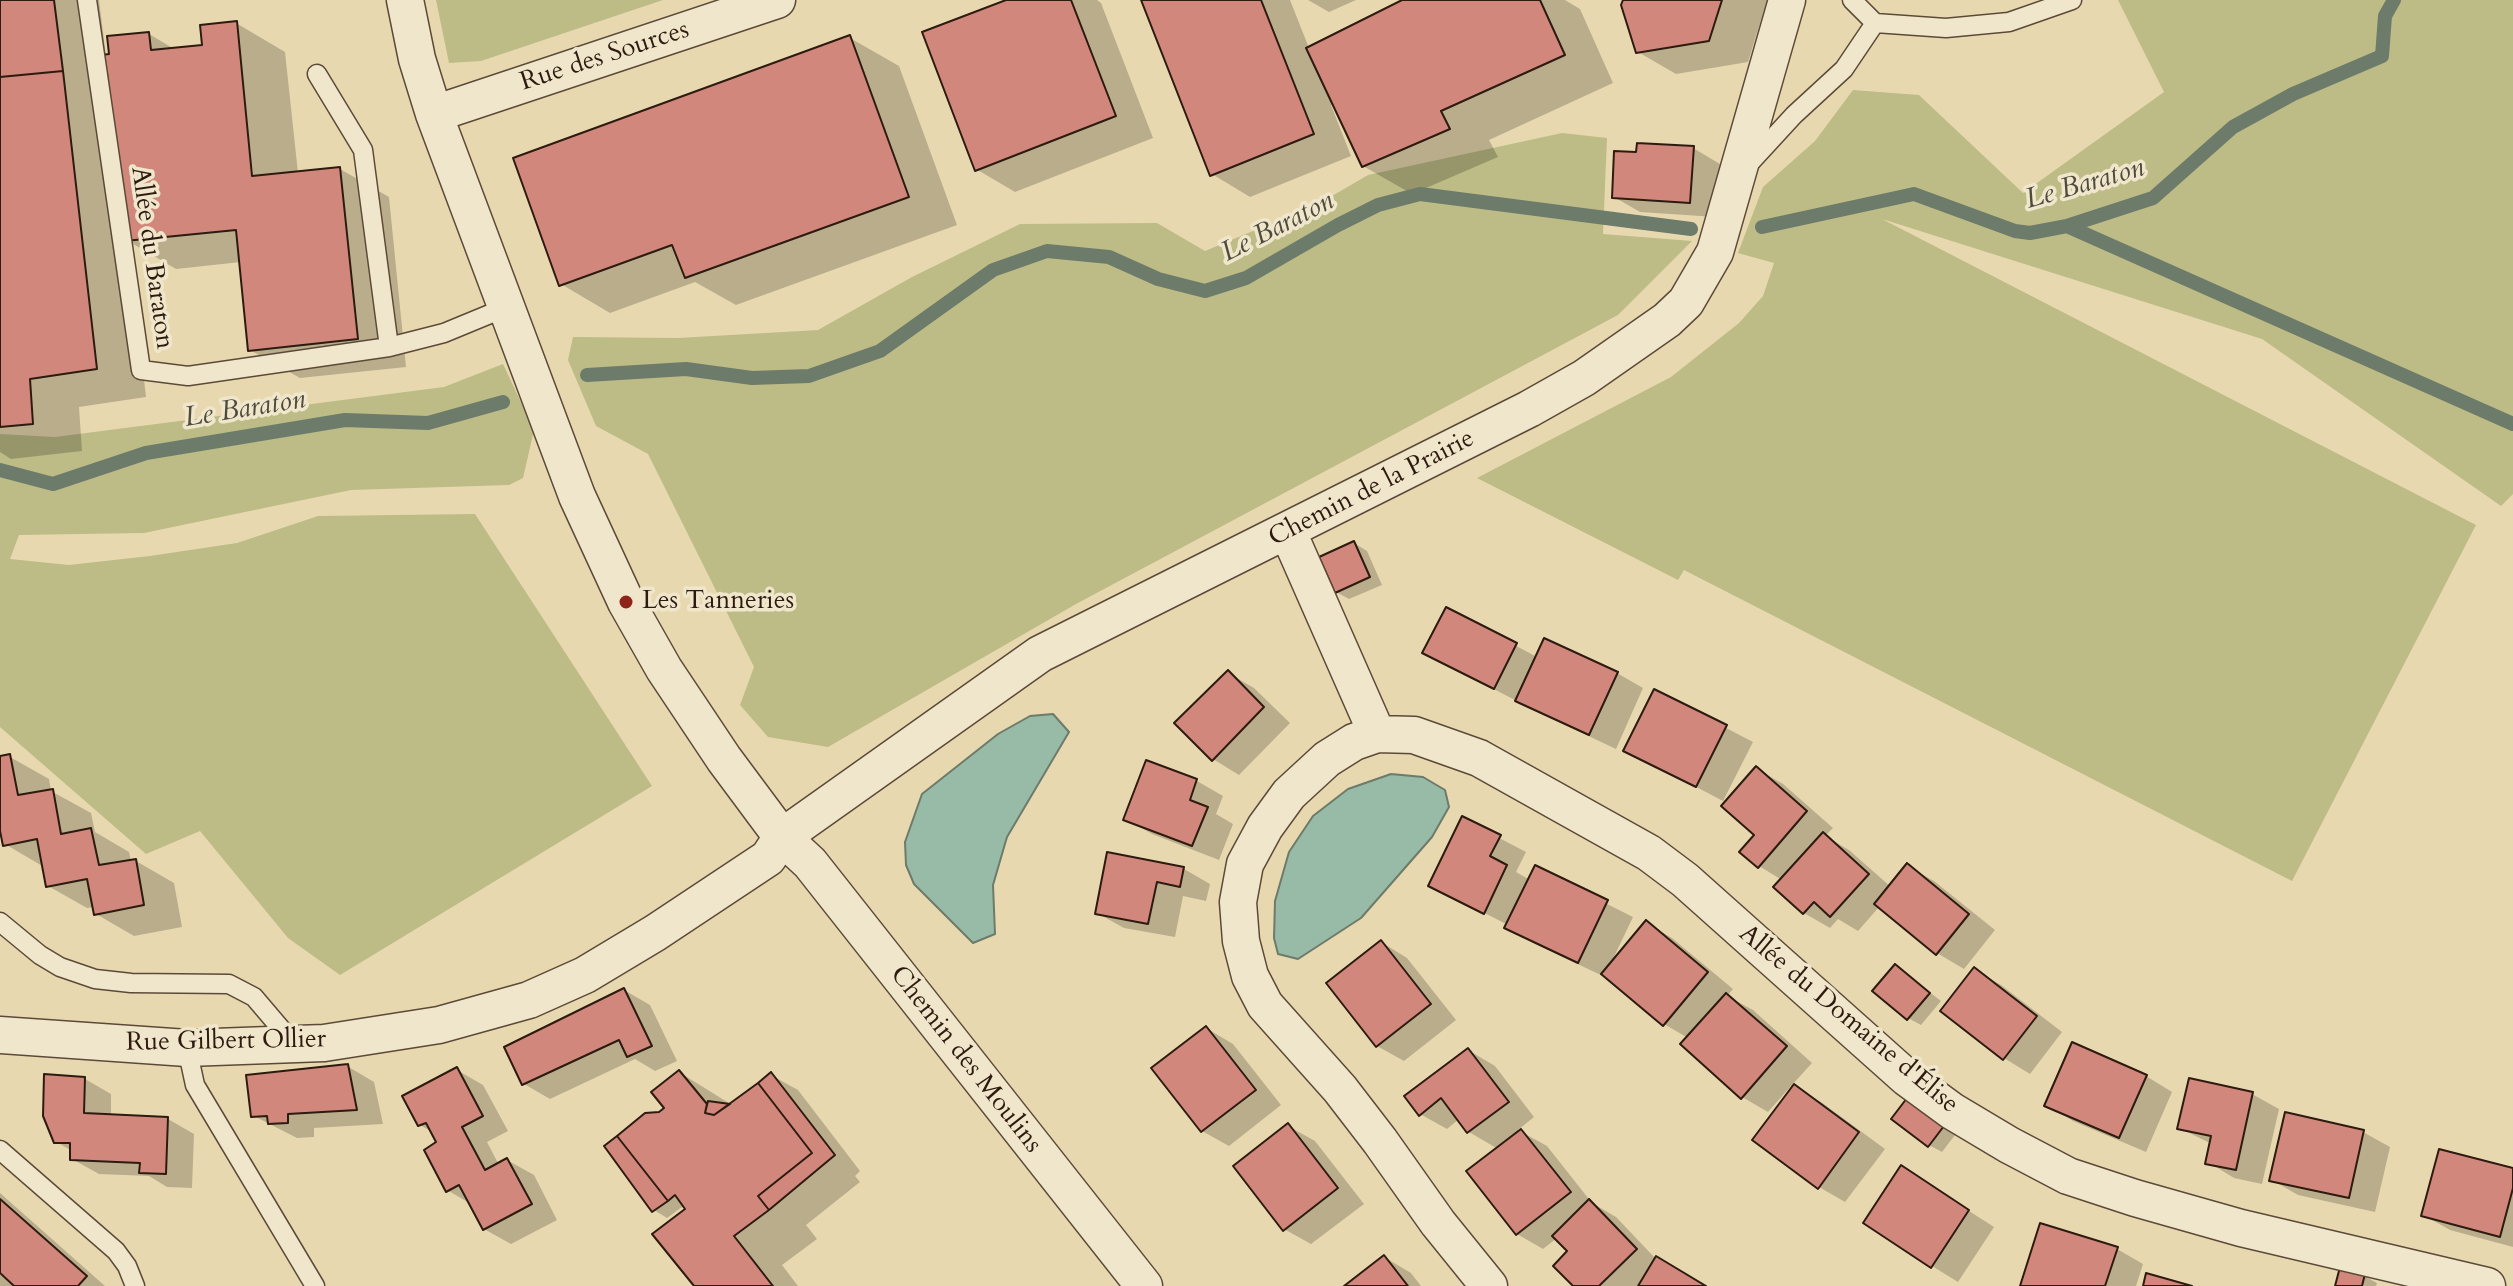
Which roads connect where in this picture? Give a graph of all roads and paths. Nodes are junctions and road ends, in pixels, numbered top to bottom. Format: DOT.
graph roads {
  1 [pos="87,0"];
  2 [pos="405,0"];
  3 [pos="777,0"];
  4 [pos="1787,0"];
  5 [pos="1852,0"];
  6 [pos="2072,0"];
  7 [pos="1875,23"];
  8 [pos="317,74"];
  9 [pos="434,114"];
  10 [pos="1733,182"];
  11 [pos="507,307"];
  12 [pos="389,347"];
  13 [pos="1288,532"];
  14 [pos="1377,734"];
  15 [pos="782,837"];
  16 [pos="0,922"];
  17 [pos="0,1035"];
  18 [pos="294,1044"];
  19 [pos="187,1048"];
  20 [pos="0,1150"];
  21 [pos="135,1286"];
  22 [pos="315,1286"];
  23 [pos="1144,1286"];
  24 [pos="1489,1286"];
  25 [pos="2487,1286"];
  1 -- 12 [label="lane, Allée du Baraton"];
  2 -- 9 [label="street, Chemin des Moulins"];
  3 -- 9 [label="street, Rue des Sources"];
  4 -- 10 [label="street, Chemin de la Prairie"];
  5 -- 7 [label="lane"];
  6 -- 7 [label="lane"];
  7 -- 10 [label="lane"];
  8 -- 12 [label="lane"];
  9 -- 11 [label="street, Chemin des Moulins"];
  10 -- 13 [label="street, Chemin de la Prairie"];
  11 -- 12 [label="lane, Allée du Baraton"];
  11 -- 15 [label="street, Chemin des Moulins"];
  13 -- 14 [label="street"];
  13 -- 15 [label="street, Chemin de la Prairie"];
  14 -- 24 [label="street, Allée du Domaine d'Élise"];
  14 -- 25 [label="street, Allée du Domaine d'Élise"];
  15 -- 18 [label="street, Rue Gilbert Ollier"];
  15 -- 23 [label="street, Chemin des Moulins"];
  16 -- 18 [label="lane"];
  17 -- 19 [label="street, Rue Gilbert Ollier"];
  18 -- 19 [label="street, Rue Gilbert Ollier"];
  19 -- 22 [label="lane"];
  20 -- 21 [label="lane"];
}
